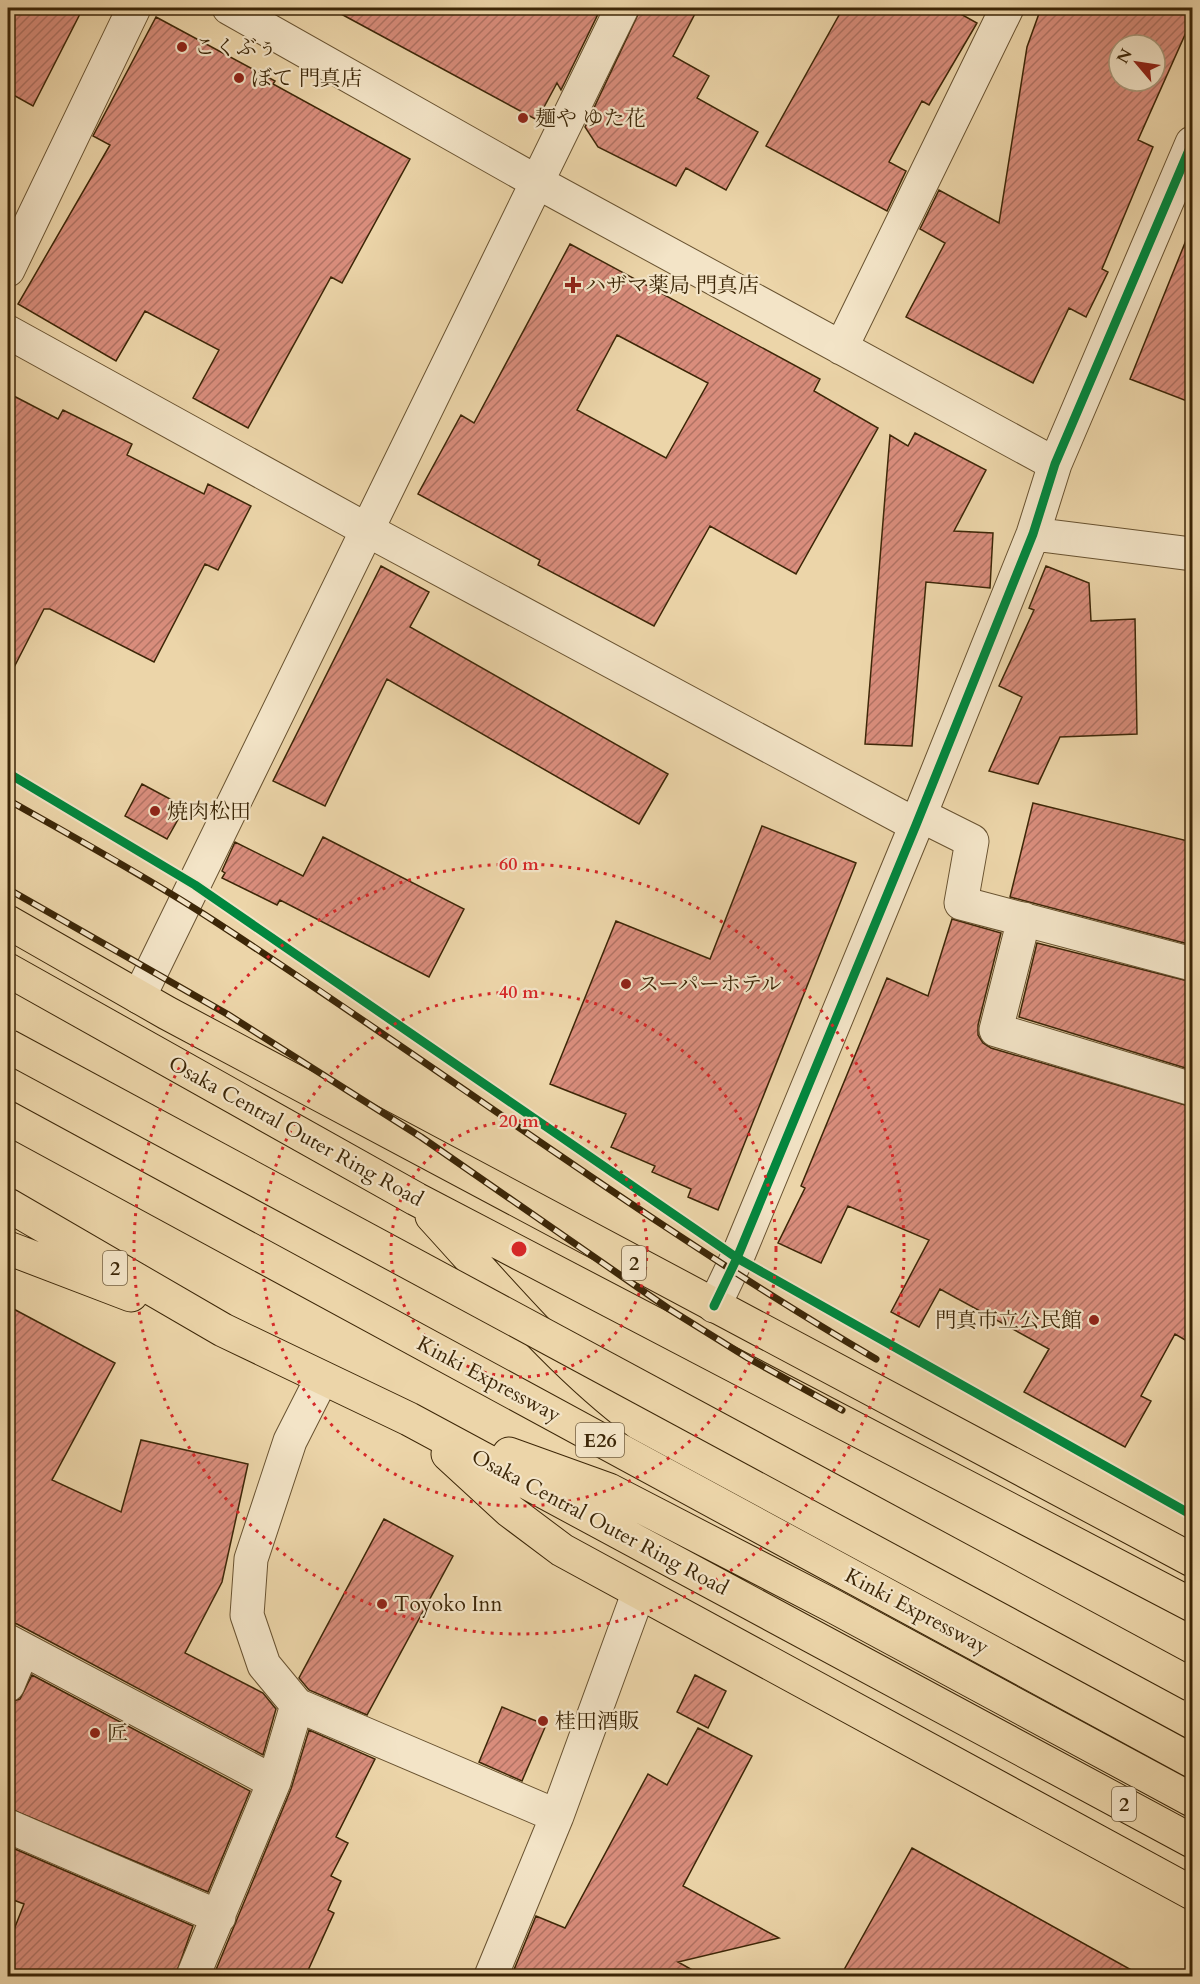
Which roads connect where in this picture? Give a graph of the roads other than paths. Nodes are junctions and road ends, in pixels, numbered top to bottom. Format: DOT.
graph roads {
  1 [pos="134,8"];
  2 [pos="229,8"];
  3 [pos="622,8"];
  4 [pos="1007,8"];
  5 [pos="1192,143"];
  6 [pos="537,183"];
  7 [pos="1183,192"];
  8 [pos="8,270"];
  9 [pos="8,332"];
  10 [pos="841,348"];
  11 [pos="1055,464"];
  12 [pos="369,531"];
  13 [pos="1033,534"];
  14 [pos="1192,554"];
  15 [pos="918,820"];
  16 [pos="1024,919"];
  17 [pos="8,922"];
  18 [pos="8,936"];
  19 [pos="77,963"];
  20 [pos="1192,964"];
  21 [pos="8,969"];
  22 [pos="139,997"];
  23 [pos="167,1013"];
  24 [pos="8,1046"];
  25 [pos="1192,1089"];
  26 [pos="8,1118"];
  27 [pos="351,1162"];
  28 [pos="416,1199"];
  29 [pos="8,1205"];
  30 [pos="8,1248"];
  31 [pos="714,1306"];
  32 [pos="223,1330"];
  33 [pos="322,1378"];
  34 [pos="409,1419"];
  35 [pos="1192,1560"];
  36 [pos="638,1594"];
  37 [pos="1192,1605"];
  38 [pos="15,1645"];
  39 [pos="8,1685"];
  40 [pos="1192,1685"];
  41 [pos="297,1705"];
  42 [pos="1192,1722"];
  43 [pos="1192,1761"];
  44 [pos="274,1782"];
  45 [pos="1192,1800"];
  46 [pos="557,1816"];
  47 [pos="8,1826"];
  48 [pos="1192,1841"];
  49 [pos="1192,1893"];
  50 [pos="219,1917"];
  51 [pos="193,1977"];
  52 [pos="491,1977"];
  1 -- 8 [label="street"];
  2 -- 6 [label="street"];
  3 -- 6 [label="street"];
  4 -- 10 [label="street"];
  5 -- 7 [label="street"];
  6 -- 10 [label="street"];
  6 -- 12 [label="street"];
  7 -- 11 [label="street"];
  9 -- 12 [label="street"];
  10 -- 11 [label="street"];
  11 -- 13 [label="street"];
  12 -- 15 [label="street"];
  12 -- 22 [label="street"];
  13 -- 14 [label="street"];
  13 -- 15 [label="street"];
  15 -- 16 [label="street"];
  15 -- 31 [label="street"];
  16 -- 20 [label="street"];
  16 -- 25 [label="street"];
  17 -- 19 [label="main road"];
  18 -- 19 [label="main road, 2"];
  19 -- 22 [label="main road, 2"];
  21 -- 27 [label="main road, Osaka Central Outer Ring Road / 2"];
  22 -- 23 [label="main road, 2"];
  23 -- 27 [label="main road"];
  23 -- 31 [label="main road, 2"];
  24 -- 40 [label="main road, bridge"];
  26 -- 43 [label="main road, Kinki Expressway / E26"];
  27 -- 28 [label="main road, Osaka Central Outer Ring Road / 2"];
  28 -- 37 [label="main road, Osaka Central Outer Ring Road / 2"];
  28 -- 42 [label="main road"];
  29 -- 32 [label="main road, Osaka Central Outer Ring Road / 2"];
  30 -- 32 [label="main road"];
  31 -- 35 [label="main road, 2"];
  32 -- 33 [label="main road, Osaka Central Outer Ring Road / 2"];
  33 -- 34 [label="main road, Osaka Central Outer Ring Road / 2"];
  33 -- 41 [label="street"];
  34 -- 36 [label="main road"];
  34 -- 45 [label="main road"];
  34 -- 48 [label="main road, Osaka Central Outer Ring Road / 2"];
  36 -- 46 [label="street"];
  36 -- 49 [label="main road"];
  38 -- 39 [label="street"];
  38 -- 44 [label="street"];
  41 -- 44 [label="street"];
  41 -- 46 [label="street"];
  44 -- 50 [label="street"];
  46 -- 52 [label="street"];
  47 -- 50 [label="street"];
  50 -- 51 [label="street"];
}
